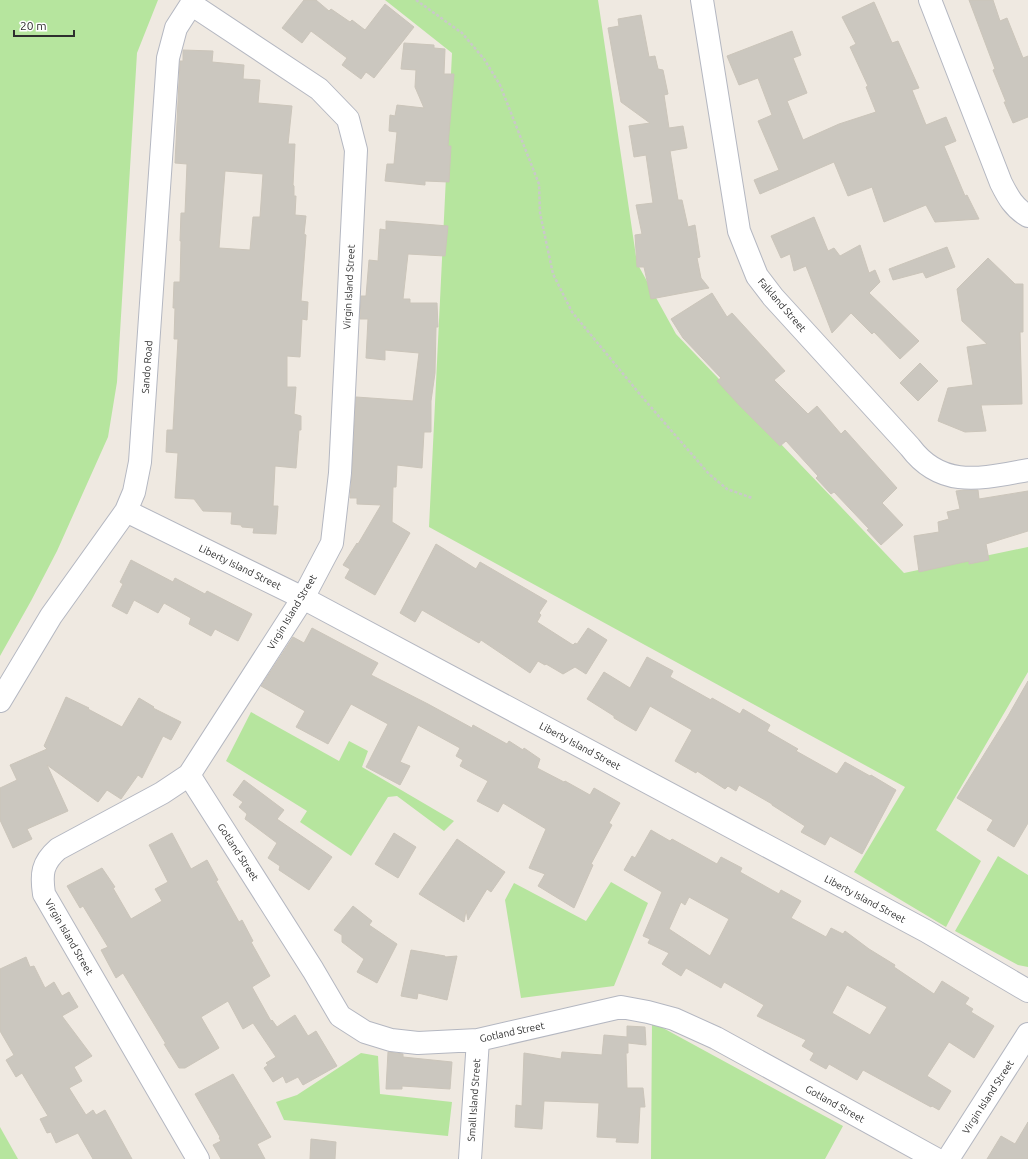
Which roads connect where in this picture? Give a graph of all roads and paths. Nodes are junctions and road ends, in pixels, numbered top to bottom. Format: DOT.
graph roads {
  1 [pos="416,0"];
  2 [pos="702,0"];
  3 [pos="930,0"];
  4 [pos="192,2"];
  5 [pos="1028,216"];
  6 [pos="1028,470"];
  7 [pos="752,498"];
  8 [pos="126,511"];
  9 [pos="303,598"];
  10 [pos="0,701"];
  11 [pos="189,775"];
  12 [pos="1028,991"];
  13 [pos="1028,1034"];
  14 [pos="478,1040"];
  15 [pos="198,1159"];
  16 [pos="470,1159"];
  17 [pos="936,1159"];
  18 [pos="948,1159"];
  1 -- 7 [label="path"];
  2 -- 6 [label="street, Falkland Street"];
  3 -- 5 [label="street"];
  4 -- 8 [label="street, Sando Road"];
  4 -- 9 [label="street, Virgin Island Street"];
  8 -- 9 [label="street, Liberty Island Street"];
  8 -- 10 [label="street, Sando Road"];
  9 -- 11 [label="street, Virgin Island Street"];
  9 -- 12 [label="street, Liberty Island Street"];
  11 -- 14 [label="street, Gotland Street"];
  11 -- 15 [label="street, Virgin Island Street"];
  13 -- 18 [label="street, Virgin Island Street"];
  14 -- 16 [label="street, Small Island Street"];
  14 -- 17 [label="street, Gotland Street"];
}
